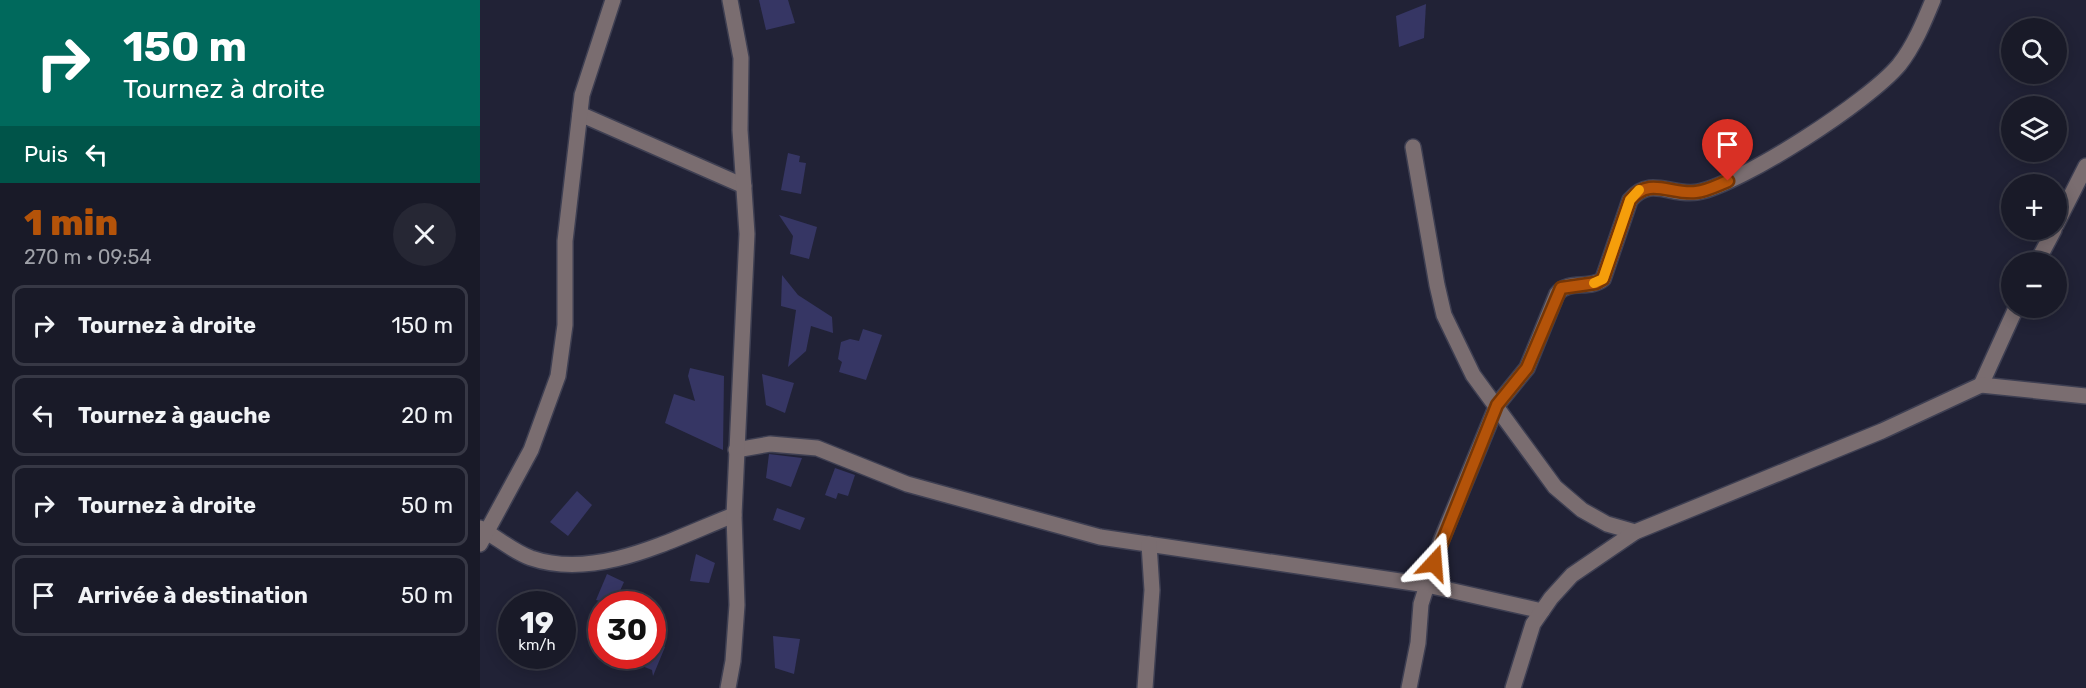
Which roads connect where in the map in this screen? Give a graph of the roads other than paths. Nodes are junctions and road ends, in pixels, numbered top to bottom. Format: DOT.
graph roads {
  1 [pos="613,0"];
  2 [pos="730,0"];
  3 [pos="1933,0"];
  4 [pos="580,114"];
  5 [pos="1413,147"];
  6 [pos="2086,165"];
  7 [pos="744,186"];
  8 [pos="2067,203"];
  9 [pos="2011,318"];
  10 [pos="1981,385"];
  11 [pos="2086,396"];
  12 [pos="1497,405"];
  13 [pos="736,450"];
  14 [pos="734,515"];
  15 [pos="1635,532"];
  16 [pos="482,534"];
  17 [pos="1149,544"];
  18 [pos="1427,585"];
  19 [pos="1542,611"];
  20 [pos="728,688"];
  21 [pos="1145,688"];
  22 [pos="1408,688"];
  23 [pos="1513,688"];
  1 -- 4 [label="street"];
  2 -- 7 [label="street"];
  3 -- 12 [label="street"];
  4 -- 7 [label="street"];
  4 -- 16 [label="street"];
  5 -- 12 [label="street"];
  6 -- 8 [label="street"];
  7 -- 13 [label="street"];
  9 -- 10 [label="street"];
  10 -- 11 [label="street"];
  10 -- 15 [label="street"];
  12 -- 15 [label="street"];
  12 -- 18 [label="street"];
  13 -- 14 [label="street"];
  13 -- 17 [label="street"];
  14 -- 16 [label="street"];
  14 -- 20 [label="street"];
  15 -- 19 [label="street"];
  17 -- 18 [label="street"];
  17 -- 21 [label="street"];
  18 -- 19 [label="street"];
  18 -- 22 [label="street"];
  19 -- 23 [label="street"];
}
